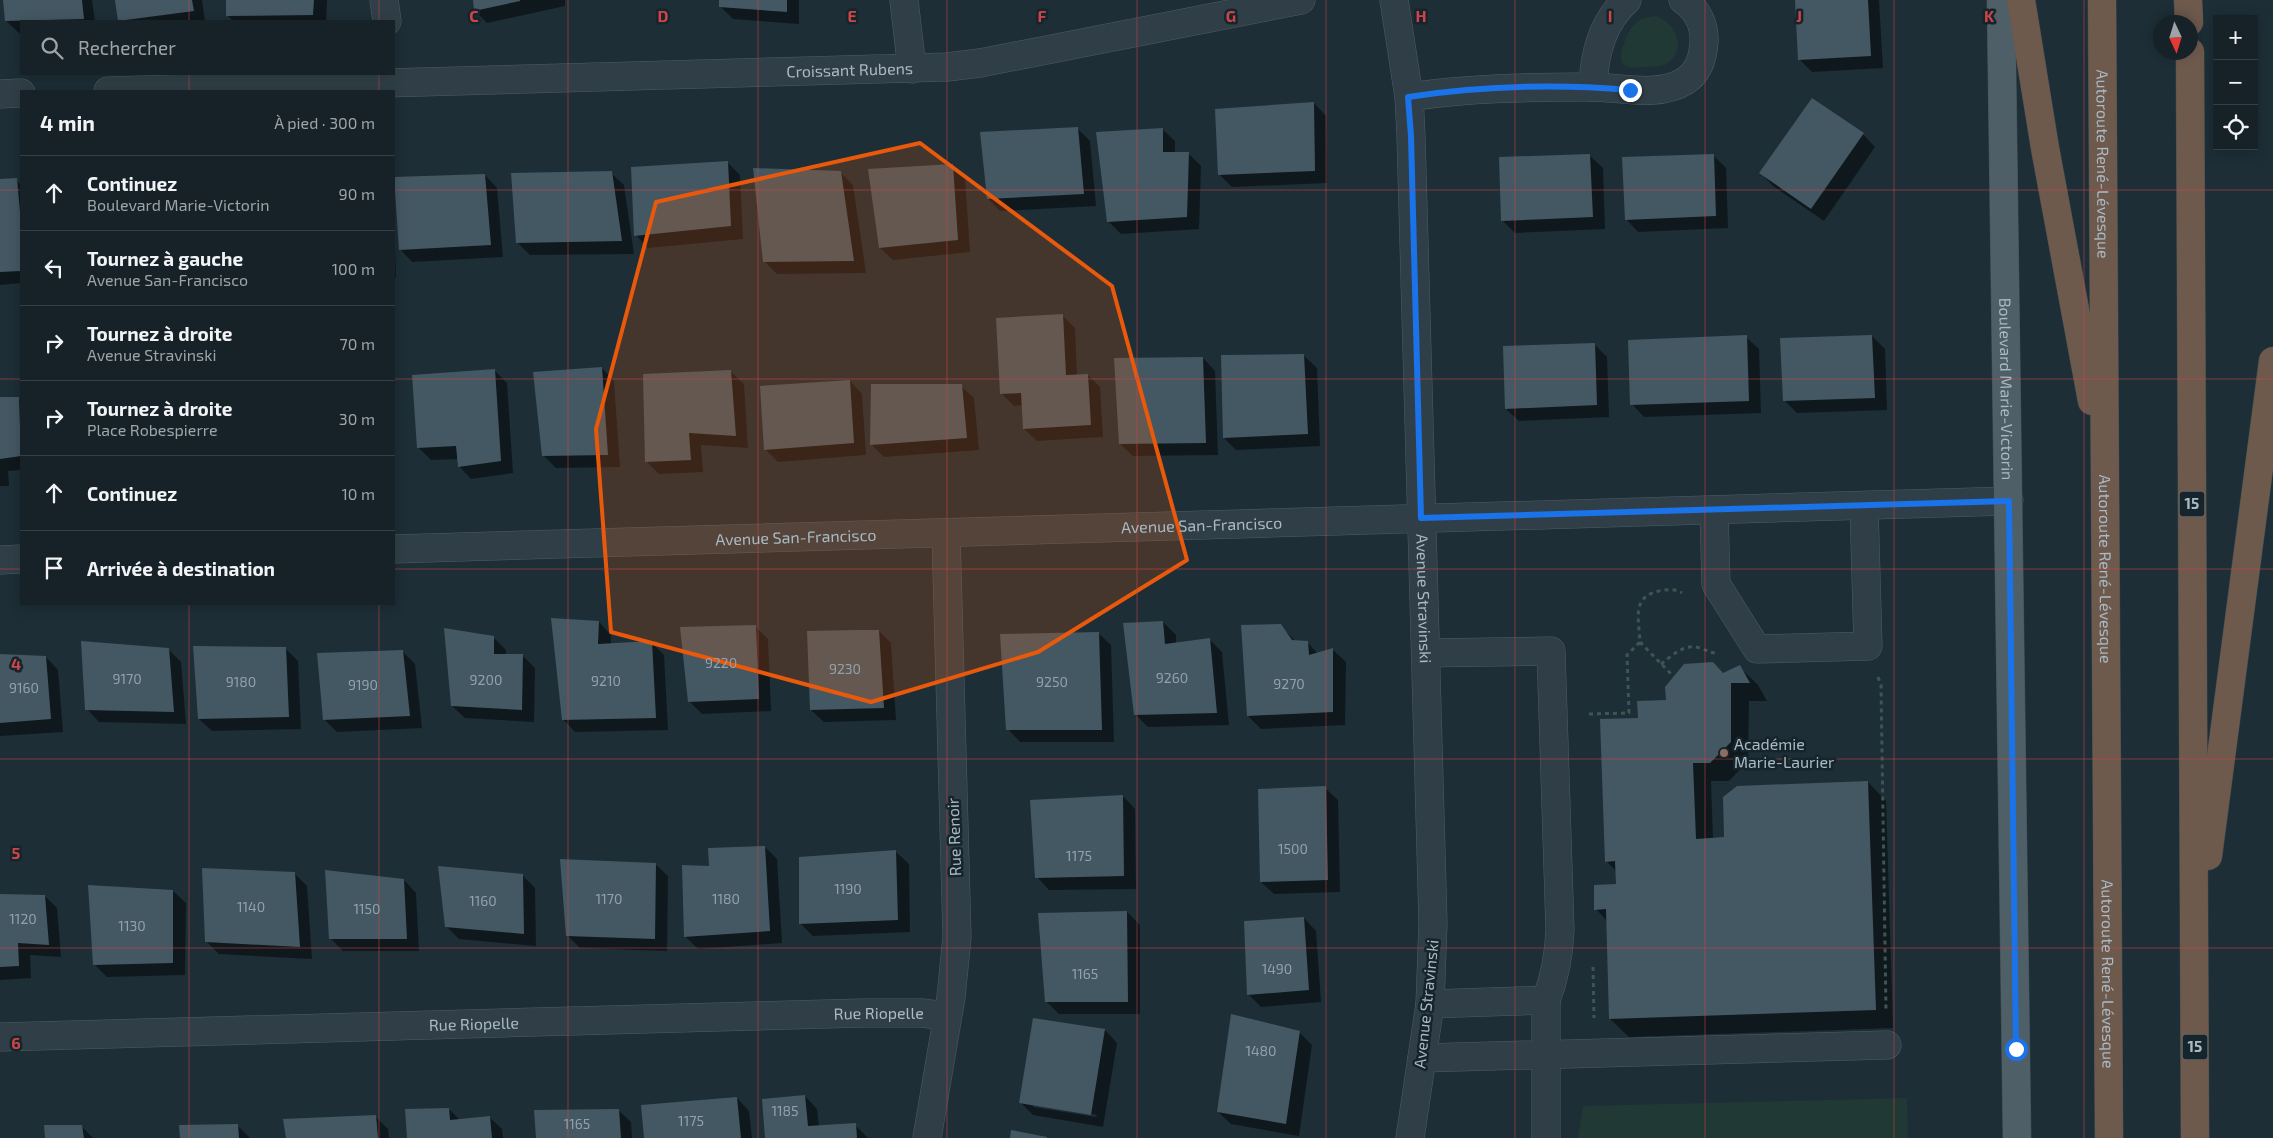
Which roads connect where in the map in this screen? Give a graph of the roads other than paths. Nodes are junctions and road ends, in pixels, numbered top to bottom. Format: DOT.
graph roads {
  1 [pos="384,0"];
  2 [pos="904,0"];
  3 [pos="1301,0"];
  4 [pos="1394,0"];
  5 [pos="1626,0"];
  6 [pos="1683,0"];
  7 [pos="2001,0"];
  8 [pos="2021,0"];
  9 [pos="2102,0"];
  10 [pos="2188,0"];
  11 [pos="2189,15"];
  12 [pos="387,20"];
  13 [pos="2190,60"];
  14 [pos="912,69"];
  15 [pos="393,79"];
  16 [pos="1593,87"];
  17 [pos="132,90"];
  18 [pos="0,94"];
  19 [pos="20,94"];
  20 [pos="1408,97"];
  21 [pos="2273,361"];
  22 [pos="2106,476"];
  23 [pos="2009,501"];
  24 [pos="1864,506"];
  25 [pos="1714,511"];
  26 [pos="1421,518"];
  27 [pos="946,533"];
  28 [pos="395,549"];
  29 [pos="20,559"];
  30 [pos="0,560"];
  31 [pos="1426,653"];
  32 [pos="2194,956"];
  33 [pos="1546,1000"];
  34 [pos="1430,1004"];
  35 [pos="946,1016"];
  36 [pos="0,1037"];
  37 [pos="1887,1045"];
  38 [pos="1547,1055"];
  39 [pos="1422,1058"];
  40 [pos="926,1138"];
  41 [pos="1410,1138"];
  42 [pos="1546,1138"];
  43 [pos="2017,1138"];
  44 [pos="2110,1138"];
  45 [pos="2195,1138"];
  1 -- 12 [label="street"];
  2 -- 14 [label="street"];
  3 -- 14 [label="street, Croissant Rubens"];
  4 -- 20 [label="street, Avenue Stravinski"];
  5 -- 16 [label="street"];
  6 -- 16 [label="street"];
  7 -- 23 [label="main road, Boulevard Marie-Victorin"];
  8 -- 22 [label="highway"];
  9 -- 22 [label="highway, Autoroute René-Lévesque"];
  10 -- 11 [label="highway"];
  13 -- 32 [label="highway, 15"];
  14 -- 15 [label="street, Croissant Rubens"];
  15 -- 17 [label="street, Croissant Rubens"];
  16 -- 20 [label="street"];
  18 -- 19 [label="street"];
  20 -- 26 [label="street, Avenue Stravinski"];
  21 -- 32 [label="highway"];
  22 -- 44 [label="highway, Autoroute René-Lévesque"];
  23 -- 24 [label="street, Avenue San-Francisco"];
  23 -- 43 [label="main road, Boulevard Marie-Victorin"];
  24 -- 25 [label="street, Avenue San-Francisco"];
  24 -- 25 [label="street"];
  25 -- 26 [label="street, Avenue San-Francisco"];
  26 -- 27 [label="street, Avenue San-Francisco"];
  26 -- 31 [label="street, Avenue Stravinski"];
  27 -- 28 [label="street, Avenue San-Francisco"];
  27 -- 35 [label="street, Rue Renoir"];
  29 -- 30 [label="street"];
  31 -- 33 [label="street"];
  31 -- 34 [label="street, Avenue Stravinski"];
  32 -- 45 [label="highway, 15"];
  33 -- 34 [label="street"];
  33 -- 38 [label="street"];
  34 -- 39 [label="street, Avenue Stravinski"];
  35 -- 36 [label="street, Rue Riopelle"];
  35 -- 40 [label="street, Rue Renoir"];
  37 -- 38 [label="street"];
  38 -- 39 [label="street"];
  38 -- 42 [label="street"];
  39 -- 41 [label="street, Avenue Stravinski"];
}
